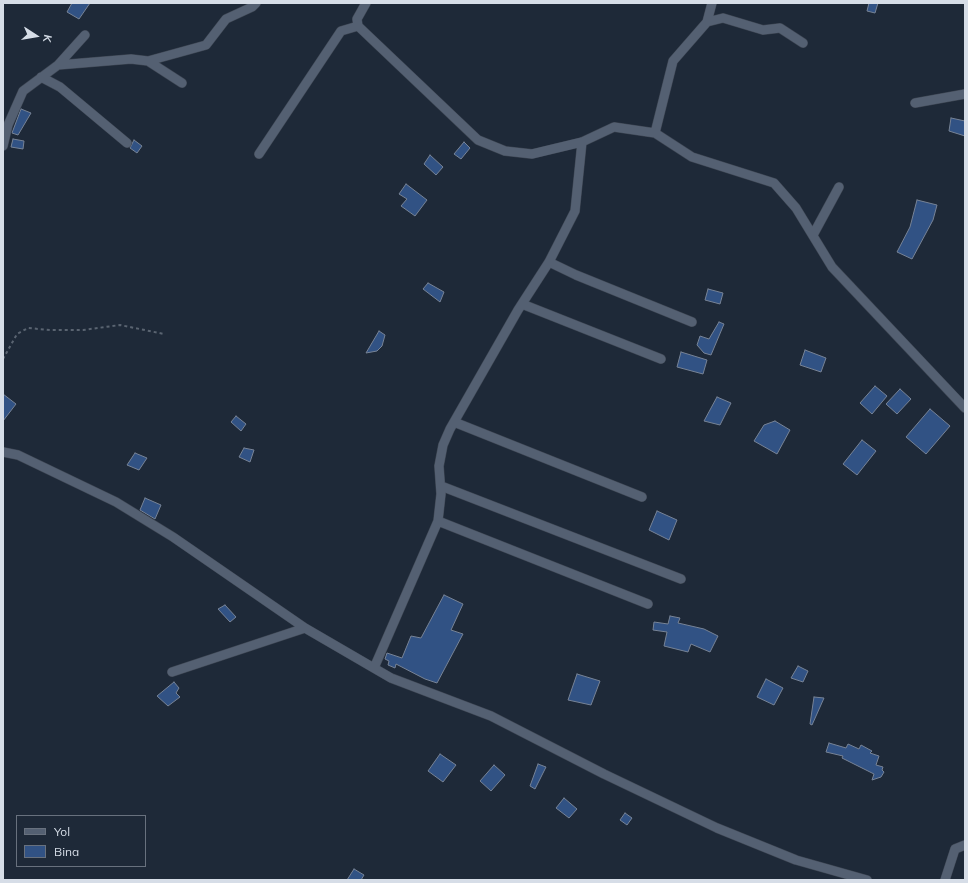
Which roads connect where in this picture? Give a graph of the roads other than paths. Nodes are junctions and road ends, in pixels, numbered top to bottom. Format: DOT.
graph roads {
  1 [pos="256,3"];
  2 [pos="366,3"];
  3 [pos="712,3"];
  4 [pos="707,22"];
  5 [pos="358,26"];
  6 [pos="85,35"];
  7 [pos="803,43"];
  8 [pos="148,62"];
  9 [pos="58,65"];
  10 [pos="41,77"];
  11 [pos="182,82"];
  12 [pos="965,94"];
  13 [pos="915,104"];
  14 [pos="655,134"];
  15 [pos="582,142"];
  16 [pos="127,143"];
  17 [pos="3,146"];
  18 [pos="260,154"];
  19 [pos="839,187"];
  20 [pos="813,235"];
  21 [pos="549,262"];
  22 [pos="522,304"];
  23 [pos="692,322"];
  24 [pos="661,358"];
  25 [pos="965,408"];
  26 [pos="454,422"];
  27 [pos="3,452"];
  28 [pos="441,486"];
  29 [pos="642,497"];
  30 [pos="438,521"];
  31 [pos="681,579"];
  32 [pos="648,604"];
  33 [pos="306,628"];
  34 [pos="374,668"];
  35 [pos="172,672"];
  36 [pos="965,845"];
  37 [pos="867,880"];
  38 [pos="946,880"];
  1 -- 8 [label="street"];
  2 -- 5 [label="street"];
  3 -- 4 [label="street"];
  4 -- 7 [label="street"];
  4 -- 14 [label="street"];
  5 -- 15 [label="street"];
  5 -- 18 [label="street"];
  6 -- 9 [label="street"];
  8 -- 9 [label="street"];
  8 -- 11 [label="street"];
  9 -- 10 [label="street"];
  10 -- 16 [label="street"];
  10 -- 17 [label="street"];
  12 -- 13 [label="street"];
  14 -- 15 [label="street"];
  14 -- 20 [label="street"];
  15 -- 21 [label="street"];
  19 -- 20 [label="street"];
  20 -- 25 [label="street"];
  21 -- 22 [label="street"];
  21 -- 23 [label="street"];
  22 -- 24 [label="street"];
  22 -- 26 [label="street"];
  26 -- 28 [label="street"];
  26 -- 29 [label="street"];
  27 -- 33 [label="street"];
  28 -- 30 [label="street"];
  28 -- 31 [label="street"];
  30 -- 32 [label="street"];
  30 -- 34 [label="street"];
  33 -- 34 [label="street"];
  33 -- 35 [label="street"];
  34 -- 37 [label="street"];
  36 -- 38 [label="street"];
}
